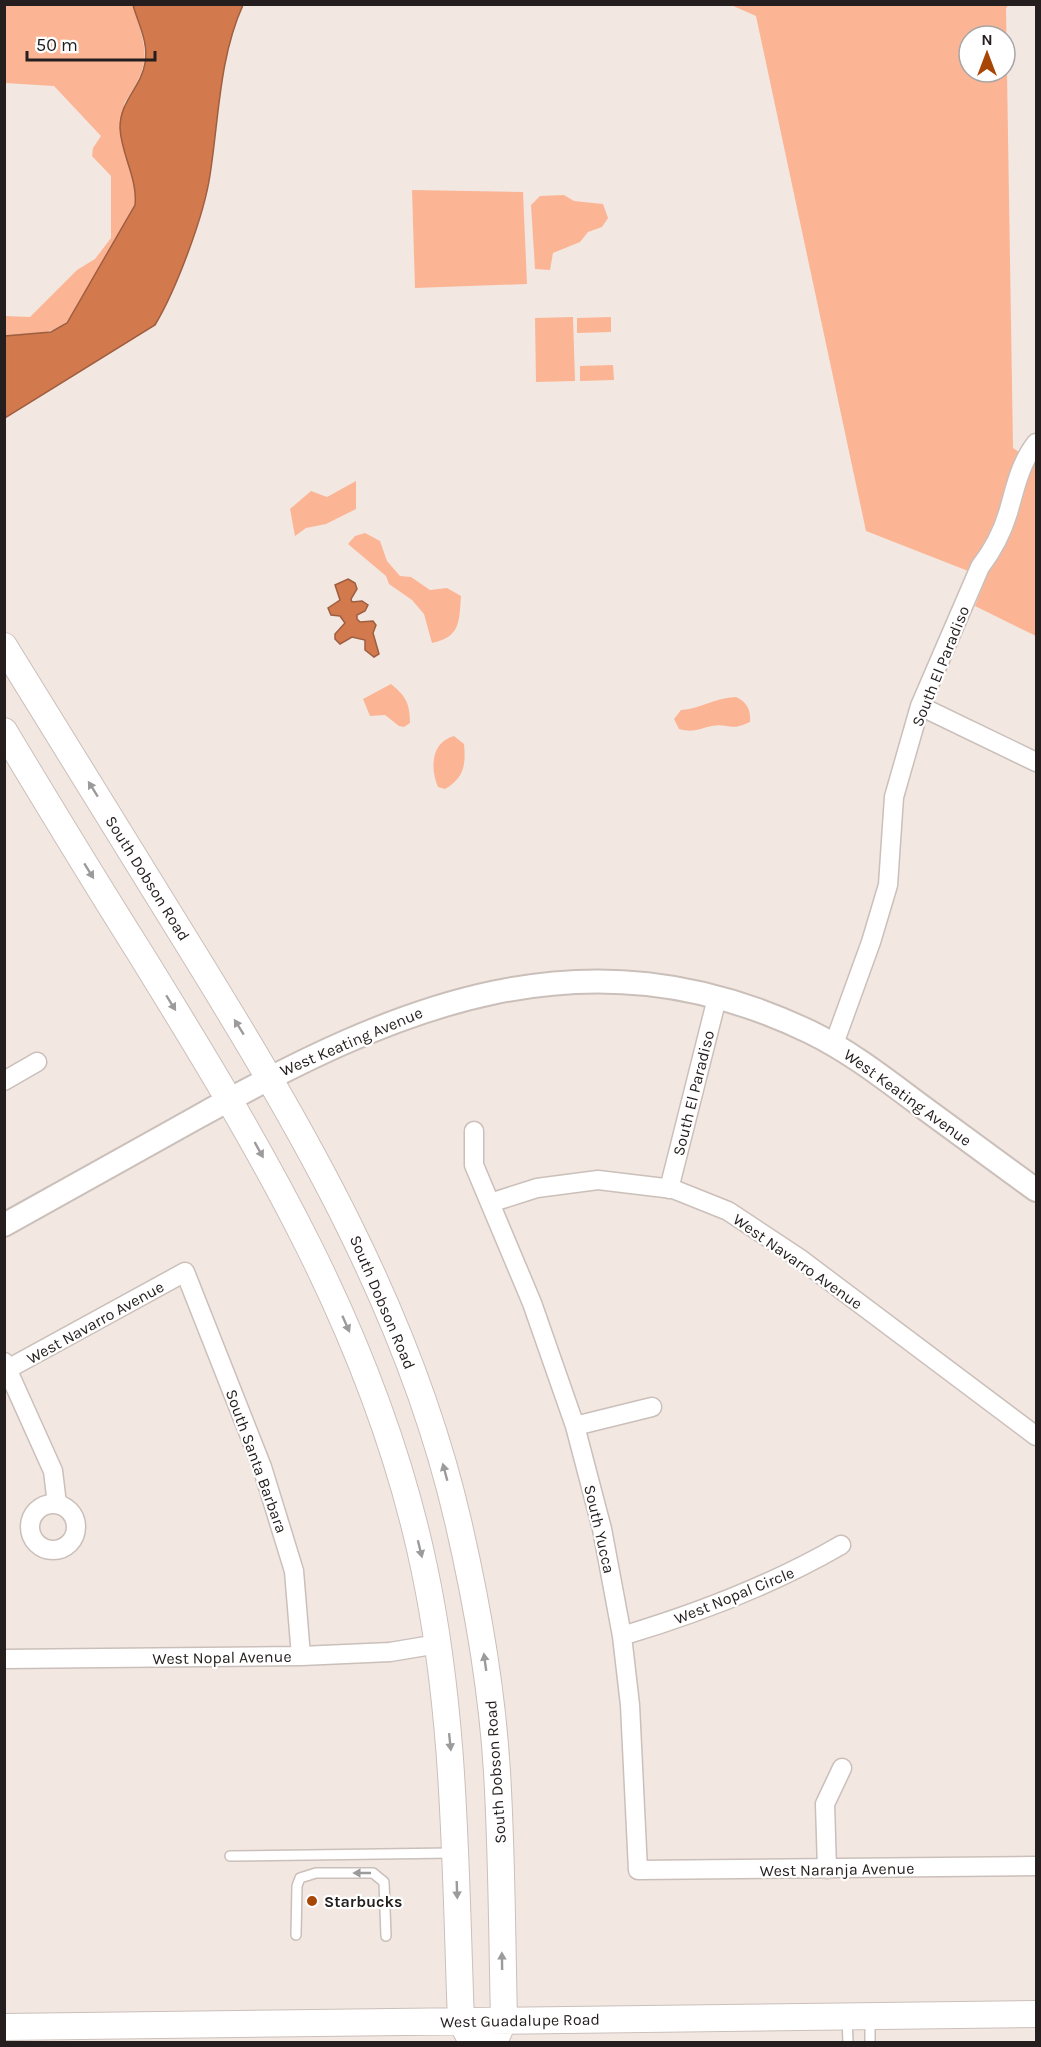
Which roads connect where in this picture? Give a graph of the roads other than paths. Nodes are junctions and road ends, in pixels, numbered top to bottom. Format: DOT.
graph roads {
  1 [pos="1036,443"];
  2 [pos="4,646"];
  3 [pos="920,706"];
  4 [pos="4,732"];
  5 [pos="1036,762"];
  6 [pos="717,998"];
  7 [pos="834,1044"];
  8 [pos="37,1062"];
  9 [pos="270,1076"];
  10 [pos="4,1081"];
  11 [pos="230,1099"];
  12 [pos="474,1131"];
  13 [pos="669,1189"];
  14 [pos="1036,1191"];
  15 [pos="490,1203"];
  16 [pos="4,1225"];
  17 [pos="185,1272"];
  18 [pos="6,1367"];
  19 [pos="652,1407"];
  20 [pos="575,1426"];
  21 [pos="1036,1436"];
  22 [pos="57,1504"];
  23 [pos="841,1545"];
  24 [pos="622,1636"];
  25 [pos="438,1644"];
  26 [pos="301,1656"];
  27 [pos="4,1659"];
  28 [pos="842,1768"];
  29 [pos="455,1853"];
  30 [pos="230,1856"];
  31 [pos="1036,1866"];
  32 [pos="827,1869"];
  33 [pos="638,1870"];
  34 [pos="296,1935"];
  35 [pos="386,1936"];
  36 [pos="1036,2014"];
  37 [pos="858,2016"];
  38 [pos="4,2027"];
  39 [pos="499,2031"];
  40 [pos="466,2032"];
  41 [pos="848,2043"];
  42 [pos="870,2043"];
  1 -- 3 [label="street, South El Paradiso"];
  9 -- 2 [label="main road, South Dobson Road, one-way"];
  3 -- 5 [label="street"];
  3 -- 7 [label="street, South El Paradiso"];
  4 -- 11 [label="main road, one-way"];
  6 -- 7 [label="street, West Keating Avenue"];
  6 -- 9 [label="street, West Keating Avenue"];
  6 -- 13 [label="street, South El Paradiso"];
  7 -- 14 [label="street, West Keating Avenue"];
  8 -- 10 [label="street"];
  9 -- 11 [label="street, West Keating Avenue"];
  39 -- 9 [label="main road, South Dobson Road, one-way"];
  11 -- 16 [label="street, West Keating Avenue"];
  11 -- 25 [label="main road, one-way"];
  12 -- 15 [label="street, South Yucca"];
  13 -- 15 [label="street, West Navarro Avenue"];
  13 -- 21 [label="street, West Navarro Avenue"];
  15 -- 20 [label="street, South Yucca"];
  17 -- 18 [label="street, West Navarro Avenue"];
  17 -- 26 [label="street, South Santa Barbara"];
  18 -- 22 [label="street"];
  19 -- 20 [label="street"];
  20 -- 24 [label="street, South Yucca"];
  23 -- 24 [label="street, West Nopal Circle"];
  24 -- 33 [label="street, South Yucca"];
  25 -- 26 [label="street, West Nopal Avenue"];
  25 -- 29 [label="main road, one-way"];
  26 -- 27 [label="street, West Nopal Avenue"];
  28 -- 32 [label="street"];
  29 -- 30 [label="lane"];
  29 -- 40 [label="main road, one-way"];
  31 -- 32 [label="street, West Naranja Avenue"];
  32 -- 33 [label="street, West Naranja Avenue"];
  35 -- 34 [label="lane, one-way"];
  36 -- 37 [label="main road, West Guadalupe Road"];
  37 -- 39 [label="main road, West Guadalupe Road"];
  37 -- 41 [label="lane"];
  37 -- 42 [label="lane"];
  38 -- 40 [label="main road, West Guadalupe Road"];
  39 -- 40 [label="main road, West Guadalupe Road"];
}
